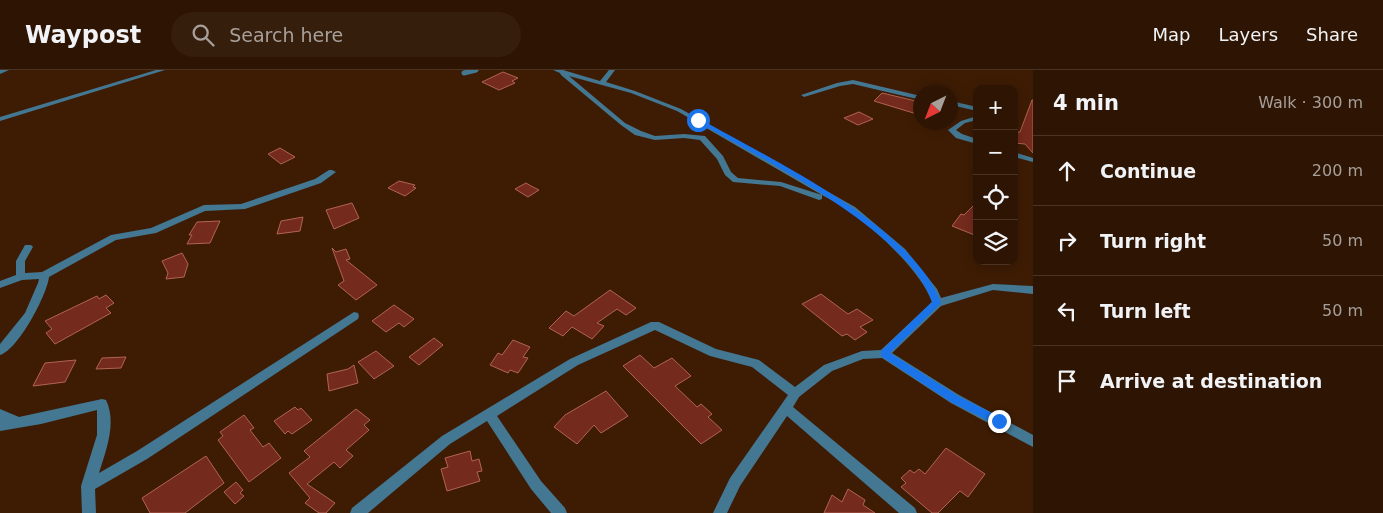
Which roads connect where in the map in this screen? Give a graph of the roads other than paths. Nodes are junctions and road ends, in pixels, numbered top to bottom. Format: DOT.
graph roads {
  1 [pos="6,70"];
  2 [pos="162,70"];
  3 [pos="476,70"];
  4 [pos="621,70"];
  5 [pos="558,71"];
  6 [pos="611,71"];
  7 [pos="0,72"];
  8 [pos="464,73"];
  9 [pos="602,83"];
  10 [pos="804,95"];
  11 [pos="913,96"];
  12 [pos="958,105"];
  13 [pos="973,108"];
  14 [pos="0,118"];
  15 [pos="973,119"];
  16 [pos="973,141"];
  17 [pos="1018,155"];
  18 [pos="1033,160"];
  19 [pos="332,172"];
  20 [pos="852,209"];
  21 [pos="28,247"];
  22 [pos="44,275"];
  23 [pos="21,277"];
  24 [pos="0,285"];
  25 [pos="1033,290"];
  26 [pos="937,303"];
  27 [pos="354,316"];
  28 [pos="0,351"];
  29 [pos="884,354"];
  30 [pos="795,394"];
  31 [pos="785,407"];
  32 [pos="0,414"];
  33 [pos="490,416"];
  34 [pos="18,423"];
  35 [pos="0,426"];
  36 [pos="1033,441"];
  37 [pos="88,486"];
  38 [pos="89,513"];
  39 [pos="357,513"];
  40 [pos="560,513"];
  41 [pos="720,513"];
  42 [pos="910,513"];
  1 -- 7 [label="street"];
  2 -- 14 [label="street"];
  3 -- 8 [label="lane"];
  4 -- 6 [label="street"];
  5 -- 9 [label="street"];
  5 -- 20 [label="street"];
  6 -- 9 [label="street"];
  9 -- 20 [label="street"];
  10 -- 11 [label="street"];
  12 -- 13 [label="street"];
  15 -- 16 [label="street"];
  17 -- 18 [label="street"];
  19 -- 22 [label="street"];
  20 -- 26 [label="street"];
  21 -- 23 [label="street"];
  22 -- 23 [label="street"];
  22 -- 28 [label="street"];
  23 -- 24 [label="street"];
  25 -- 26 [label="street"];
  26 -- 29 [label="street"];
  27 -- 37 [label="street"];
  29 -- 30 [label="street"];
  29 -- 36 [label="street"];
  30 -- 31 [label="street"];
  30 -- 33 [label="street"];
  31 -- 41 [label="street"];
  31 -- 42 [label="street"];
  32 -- 34 [label="street"];
  33 -- 39 [label="street"];
  33 -- 40 [label="street"];
  34 -- 35 [label="street"];
  34 -- 37 [label="street"];
  37 -- 38 [label="street"];
}
